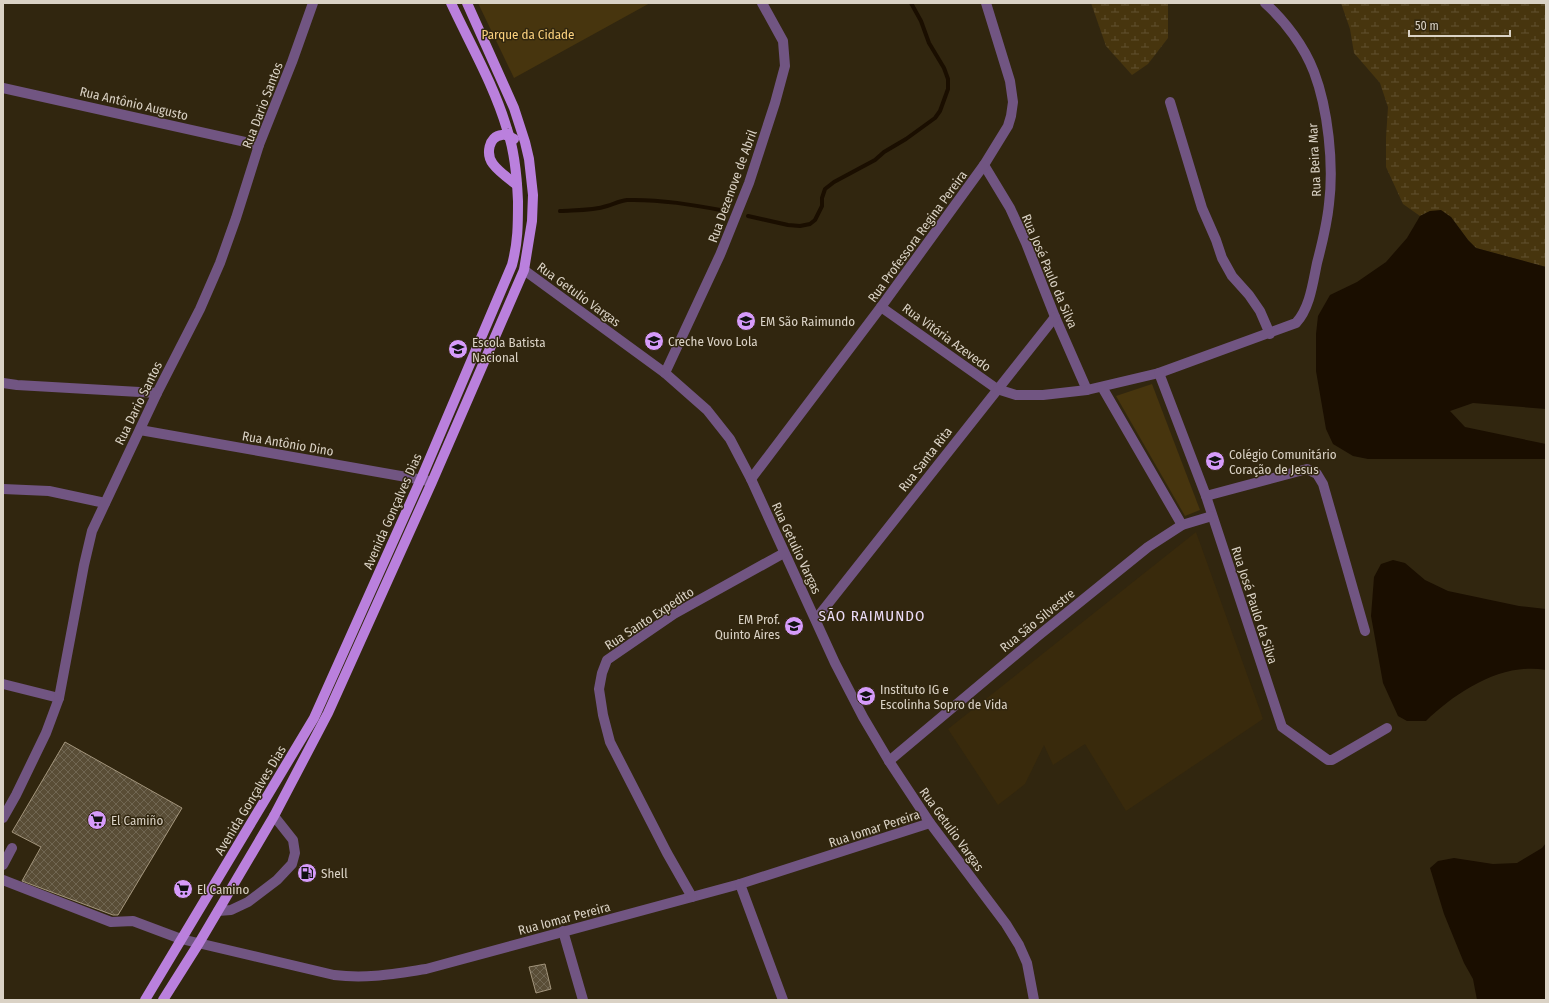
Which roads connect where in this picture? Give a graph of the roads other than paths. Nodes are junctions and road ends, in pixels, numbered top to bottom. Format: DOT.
graph roads {
  1 [pos="313,3"];
  2 [pos="451,3"];
  3 [pos="467,3"];
  4 [pos="762,3"];
  5 [pos="986,3"];
  6 [pos="1265,3"];
  7 [pos="3,88"];
  8 [pos="1170,102"];
  9 [pos="509,137"];
  10 [pos="259,145"];
  11 [pos="984,165"];
  12 [pos="517,185"];
  13 [pos="532,186"];
  14 [pos="518,214"];
  15 [pos="524,270"];
  16 [pos="881,307"];
  17 [pos="1055,317"];
  18 [pos="1293,325"];
  19 [pos="1270,334"];
  20 [pos="665,373"];
  21 [pos="1159,373"];
  22 [pos="3,383"];
  23 [pos="1102,386"];
  24 [pos="997,389"];
  25 [pos="1087,390"];
  26 [pos="157,393"];
  27 [pos="140,430"];
  28 [pos="421,479"];
  29 [pos="751,479"];
  30 [pos="432,482"];
  31 [pos="3,489"];
  32 [pos="1206,496"];
  33 [pos="105,503"];
  34 [pos="1212,516"];
  35 [pos="1182,525"];
  36 [pos="784,553"];
  37 [pos="816,618"];
  38 [pos="1365,631"];
  39 [pos="3,684"];
  40 [pos="59,698"];
  41 [pos="1387,728"];
  42 [pos="889,761"];
  43 [pos="274,816"];
  44 [pos="3,818"];
  45 [pos="930,823"];
  46 [pos="244,834"];
  47 [pos="12,848"];
  48 [pos="3,865"];
  49 [pos="3,880"];
  50 [pos="740,884"];
  51 [pos="229,892"];
  52 [pos="692,897"];
  53 [pos="218,911"];
  54 [pos="564,931"];
  55 [pos="181,939"];
  56 [pos="199,943"];
  57 [pos="145,1000"];
  58 [pos="163,1000"];
  59 [pos="583,1000"];
  60 [pos="784,1000"];
  61 [pos="1034,1000"];
  1 -- 10 [label="street, Rua Dario Santos"];
  2 -- 9 [label="main road, Avenida Gonçalves Dias"];
  3 -- 13 [label="main road, Avenida Gonçalves Dias"];
  4 -- 20 [label="street, Rua Dezenove de Abril"];
  5 -- 11 [label="street, Rua Professora Regina Pereira"];
  6 -- 18 [label="street, Rua Beira Mar"];
  7 -- 10 [label="street, Rua Antônio Augusto"];
  8 -- 19 [label="street"];
  9 -- 12 [label="main road, Avenida Gonçalves Dias"];
  9 -- 12 [label="main road"];
  9 -- 13 [label="main road"];
  10 -- 26 [label="street, Rua Dario Santos"];
  11 -- 16 [label="street, Rua Professora Regina Pereira"];
  11 -- 17 [label="street, Rua José Paulo da Silva"];
  12 -- 14 [label="main road, Avenida Gonçalves Dias"];
  13 -- 15 [label="main road, Avenida Gonçalves Dias"];
  14 -- 15 [label="main road"];
  14 -- 28 [label="main road, Avenida Gonçalves Dias"];
  15 -- 20 [label="street, Rua Getulio Vargas"];
  15 -- 30 [label="main road, Avenida Gonçalves Dias"];
  16 -- 24 [label="street, Rua Vitória Azevedo"];
  16 -- 29 [label="street, Rua Professora Regina Pereira"];
  17 -- 24 [label="street, Rua Santa Rita"];
  17 -- 25 [label="street, Rua José Paulo da Silva"];
  18 -- 19 [label="street, Rua Vitória Azevedo"];
  19 -- 21 [label="street, Rua Vitória Azevedo"];
  20 -- 29 [label="street, Rua Getulio Vargas"];
  21 -- 23 [label="street, Rua Vitória Azevedo"];
  21 -- 32 [label="street, Rua José Paulo da Silva"];
  22 -- 26 [label="street"];
  23 -- 25 [label="street, Rua Vitória Azevedo"];
  23 -- 35 [label="street"];
  24 -- 25 [label="street, Rua Vitória Azevedo"];
  24 -- 37 [label="street, Rua Santa Rita"];
  26 -- 27 [label="street, Rua Dario Santos"];
  27 -- 28 [label="street, Rua Antônio Dino"];
  27 -- 33 [label="street, Rua Dario Santos"];
  28 -- 30 [label="street, Rua Antônio Dino"];
  28 -- 46 [label="main road, Avenida Gonçalves Dias"];
  29 -- 36 [label="street, Rua Getulio Vargas"];
  30 -- 43 [label="main road, Avenida Gonçalves Dias"];
  31 -- 33 [label="street"];
  32 -- 34 [label="street, Rua José Paulo da Silva"];
  32 -- 38 [label="street"];
  33 -- 40 [label="street, Rua Dario Santos"];
  34 -- 35 [label="street, Rua São Silvestre"];
  34 -- 41 [label="street, Rua José Paulo da Silva"];
  35 -- 42 [label="street, Rua São Silvestre"];
  36 -- 37 [label="street, Rua Getulio Vargas"];
  36 -- 52 [label="street, Rua Santo Expedito"];
  37 -- 42 [label="street, Rua Getulio Vargas"];
  39 -- 40 [label="street"];
  40 -- 44 [label="street, Rua Dario Santos"];
  42 -- 45 [label="street, Rua Getulio Vargas"];
  43 -- 51 [label="main road, Avenida Gonçalves Dias"];
  43 -- 53 [label="street"];
  45 -- 50 [label="street, Rua Iomar Pereira"];
  45 -- 61 [label="street, Rua Getulio Vargas"];
  46 -- 51 [label="main road"];
  46 -- 55 [label="main road, Avenida Gonçalves Dias"];
  47 -- 48 [label="street"];
  49 -- 55 [label="street, Rua Iomar Pereira"];
  50 -- 52 [label="street, Rua Iomar Pereira"];
  50 -- 60 [label="street"];
  51 -- 53 [label="main road, Avenida Gonçalves Dias"];
  52 -- 54 [label="street, Rua Iomar Pereira"];
  53 -- 56 [label="main road, Avenida Gonçalves Dias"];
  54 -- 56 [label="street, Rua Iomar Pereira"];
  54 -- 59 [label="street"];
  55 -- 56 [label="street, Rua Iomar Pereira"];
  55 -- 57 [label="main road, Avenida Gonçalves Dias"];
  56 -- 58 [label="main road, Avenida Gonçalves Dias"];
}
